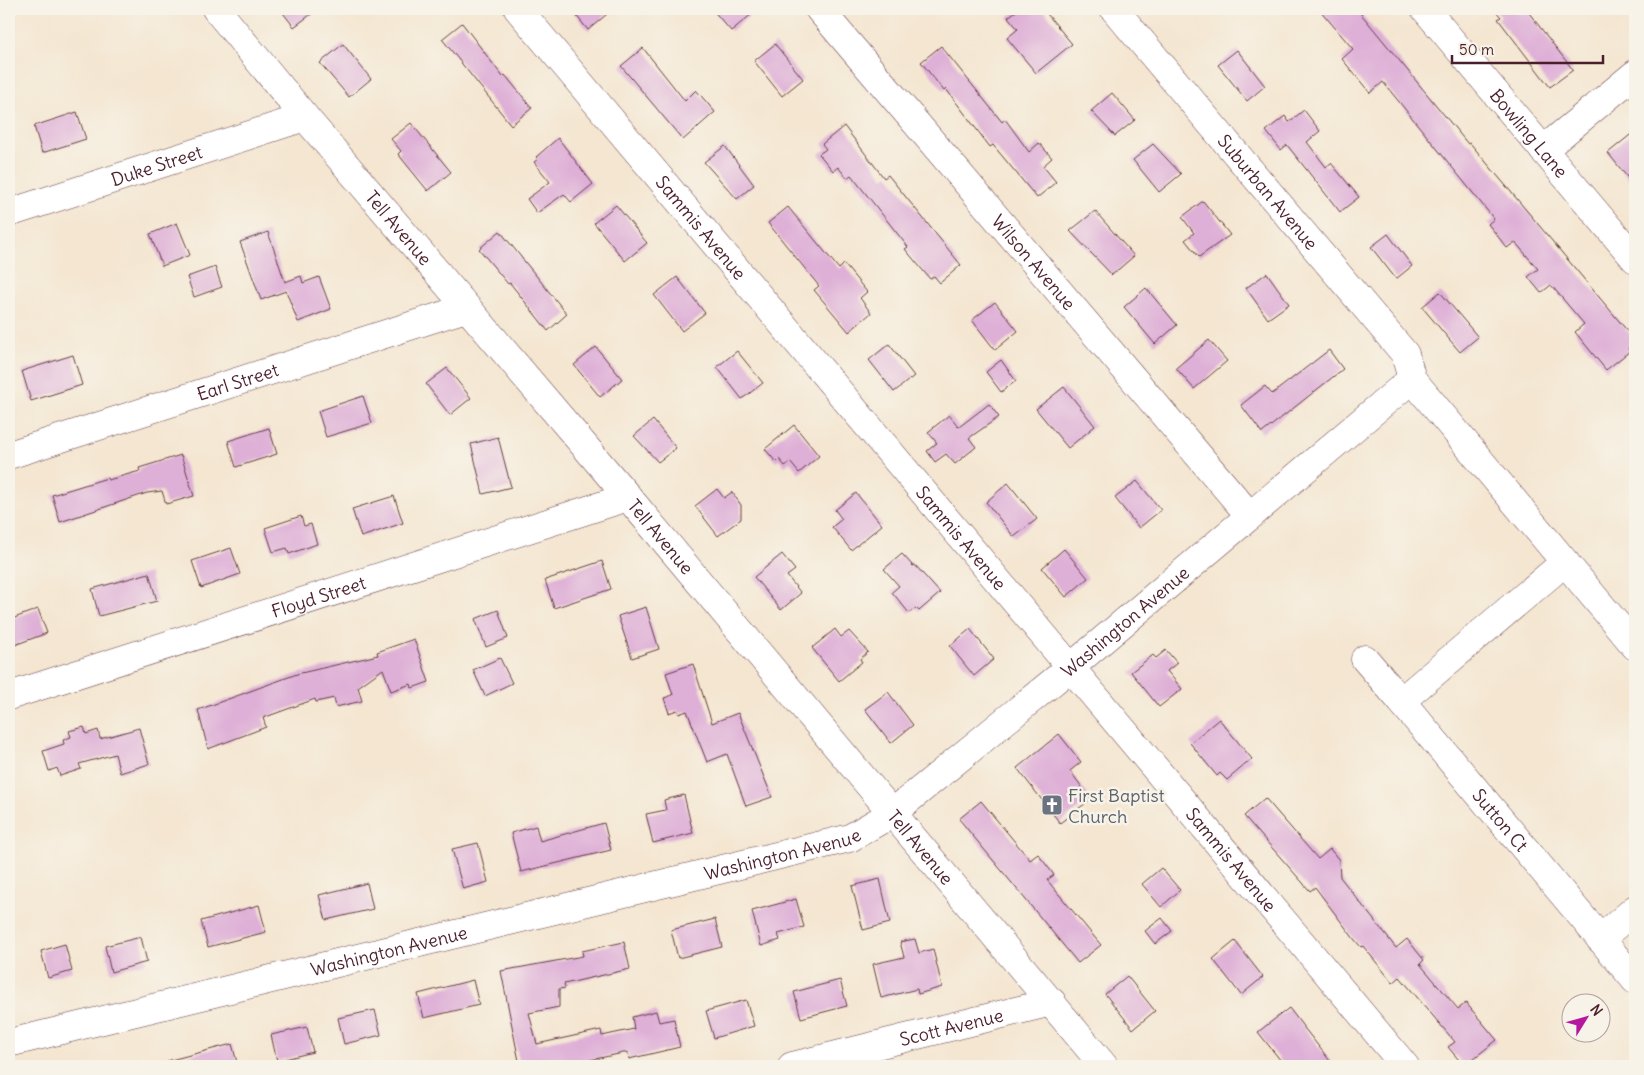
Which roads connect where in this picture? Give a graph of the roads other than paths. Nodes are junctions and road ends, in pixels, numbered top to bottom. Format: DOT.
graph roads {
  1 [pos="216,9"];
  2 [pos="518,9"];
  3 [pos="819,9"];
  4 [pos="1114,9"];
  5 [pos="1425,9"];
  6 [pos="1635,74"];
  7 [pos="305,118"];
  8 [pos="1543,150"];
  9 [pos="9,213"];
  10 [pos="1635,259"];
  11 [pos="466,308"];
  12 [pos="1412,379"];
  13 [pos="9,456"];
  14 [pos="628,497"];
  15 [pos="1250,516"];
  16 [pos="1565,562"];
  17 [pos="1635,646"];
  18 [pos="1365,659"];
  19 [pos="1071,667"];
  20 [pos="9,696"];
  21 [pos="1401,701"];
  22 [pos="891,814"];
  23 [pos="1635,909"];
  24 [pos="1600,938"];
  25 [pos="1635,980"];
  26 [pos="1052,1002"];
  27 [pos="9,1043"];
  28 [pos="9,1050"];
  29 [pos="13,1066"];
  30 [pos="792,1066"];
  31 [pos="1104,1066"];
  32 [pos="1405,1066"];
  1 -- 7 [label="street, Tell Avenue"];
  2 -- 19 [label="street, Sammis Avenue"];
  3 -- 15 [label="street, Wilson Avenue"];
  4 -- 12 [label="street, Suburban Avenue"];
  5 -- 8 [label="street, Bowling Lane"];
  6 -- 8 [label="street"];
  7 -- 9 [label="street, Duke Street"];
  7 -- 11 [label="street, Tell Avenue"];
  8 -- 10 [label="street, Bowling Lane"];
  11 -- 13 [label="street, Earl Street"];
  11 -- 14 [label="street, Tell Avenue"];
  12 -- 15 [label="street, Washington Avenue"];
  12 -- 16 [label="street"];
  14 -- 20 [label="street, Floyd Street"];
  14 -- 22 [label="street, Tell Avenue"];
  15 -- 19 [label="street, Washington Avenue"];
  16 -- 17 [label="street"];
  16 -- 21 [label="street"];
  18 -- 21 [label="street, Sutton Ct"];
  19 -- 22 [label="street, Washington Avenue"];
  19 -- 32 [label="street, Sammis Avenue"];
  21 -- 24 [label="street, Sutton Ct"];
  22 -- 26 [label="street, Tell Avenue"];
  22 -- 27 [label="street, Washington Avenue"];
  23 -- 24 [label="street"];
  24 -- 25 [label="street, Sutton Ct"];
  26 -- 30 [label="street, Scott Avenue"];
  26 -- 31 [label="street, Tell Avenue"];
  28 -- 29 [label="street"];
}
